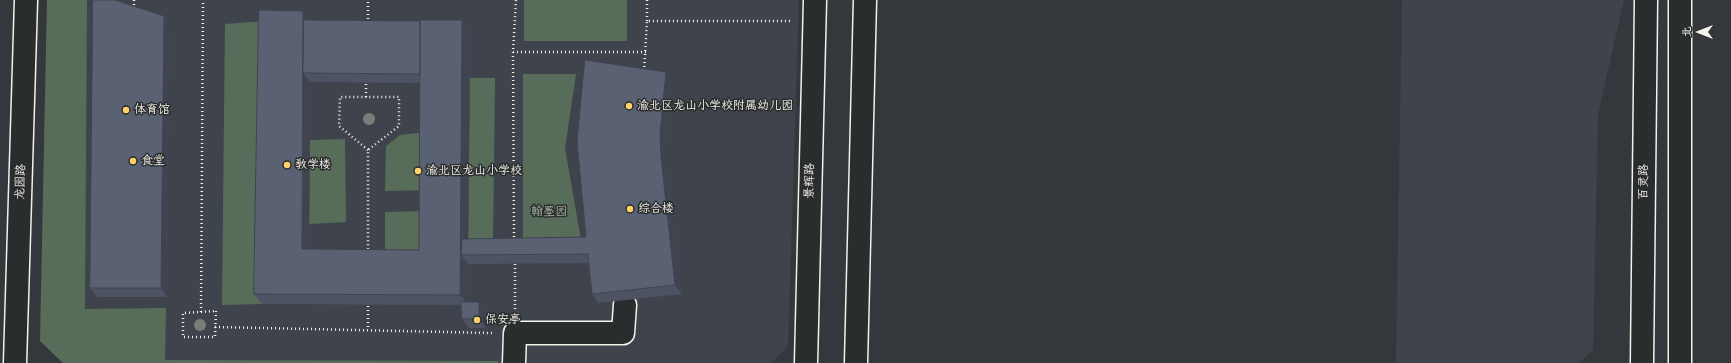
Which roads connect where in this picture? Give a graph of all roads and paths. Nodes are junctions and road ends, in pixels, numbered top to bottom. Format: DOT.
graph roads {
  1 [pos="26,0"];
  2 [pos="134,0"];
  3 [pos="203,0"];
  4 [pos="368,0"];
  5 [pos="516,0"];
  6 [pos="647,0"];
  7 [pos="865,0"];
  8 [pos="1646,0"];
  9 [pos="1680,0"];
  10 [pos="815,10"];
  11 [pos="134,13"];
  12 [pos="647,21"];
  13 [pos="367,30"];
  14 [pos="513,52"];
  15 [pos="646,52"];
  16 [pos="366,75"];
  17 [pos="644,77"];
  18 [pos="366,97"];
  19 [pos="368,150"];
  20 [pos="514,247"];
  21 [pos="368,252"];
  22 [pos="514,255"];
  23 [pos="368,299"];
  24 [pos="625,305"];
  25 [pos="201,312"];
  26 [pos="216,327"];
  27 [pos="368,330"];
  28 [pos="515,333"];
  29 [pos="15,363"];
  30 [pos="514,363"];
  31 [pos="806,363"];
  32 [pos="856,363"];
  33 [pos="1642,363"];
  34 [pos="1680,363"];
  1 -- 29 [label="street, 龙园路"];
  2 -- 11 [label="path"];
  3 -- 25 [label="path"];
  4 -- 13 [label="path"];
  5 -- 14 [label="path"];
  6 -- 12 [label="path"];
  7 -- 32 [label="street"];
  8 -- 33 [label="street, 百灵路"];
  9 -- 34 [label="street"];
  10 -- 12 [label="path"];
  10 -- 31 [label="street, 景辉路"];
  12 -- 15 [label="path"];
  14 -- 15 [label="path"];
  14 -- 20 [label="path"];
  15 -- 17 [label="path"];
  16 -- 18 [label="path"];
  18 -- 19 [label="path"];
  18 -- 19 [label="path"];
  19 -- 21 [label="path"];
  22 -- 28 [label="path"];
  23 -- 27 [label="path"];
  24 -- 28 [label="street"];
  25 -- 26 [label="path"];
  25 -- 26 [label="path"];
  26 -- 27 [label="path"];
  27 -- 28 [label="path"];
  28 -- 30 [label="street"];
}
